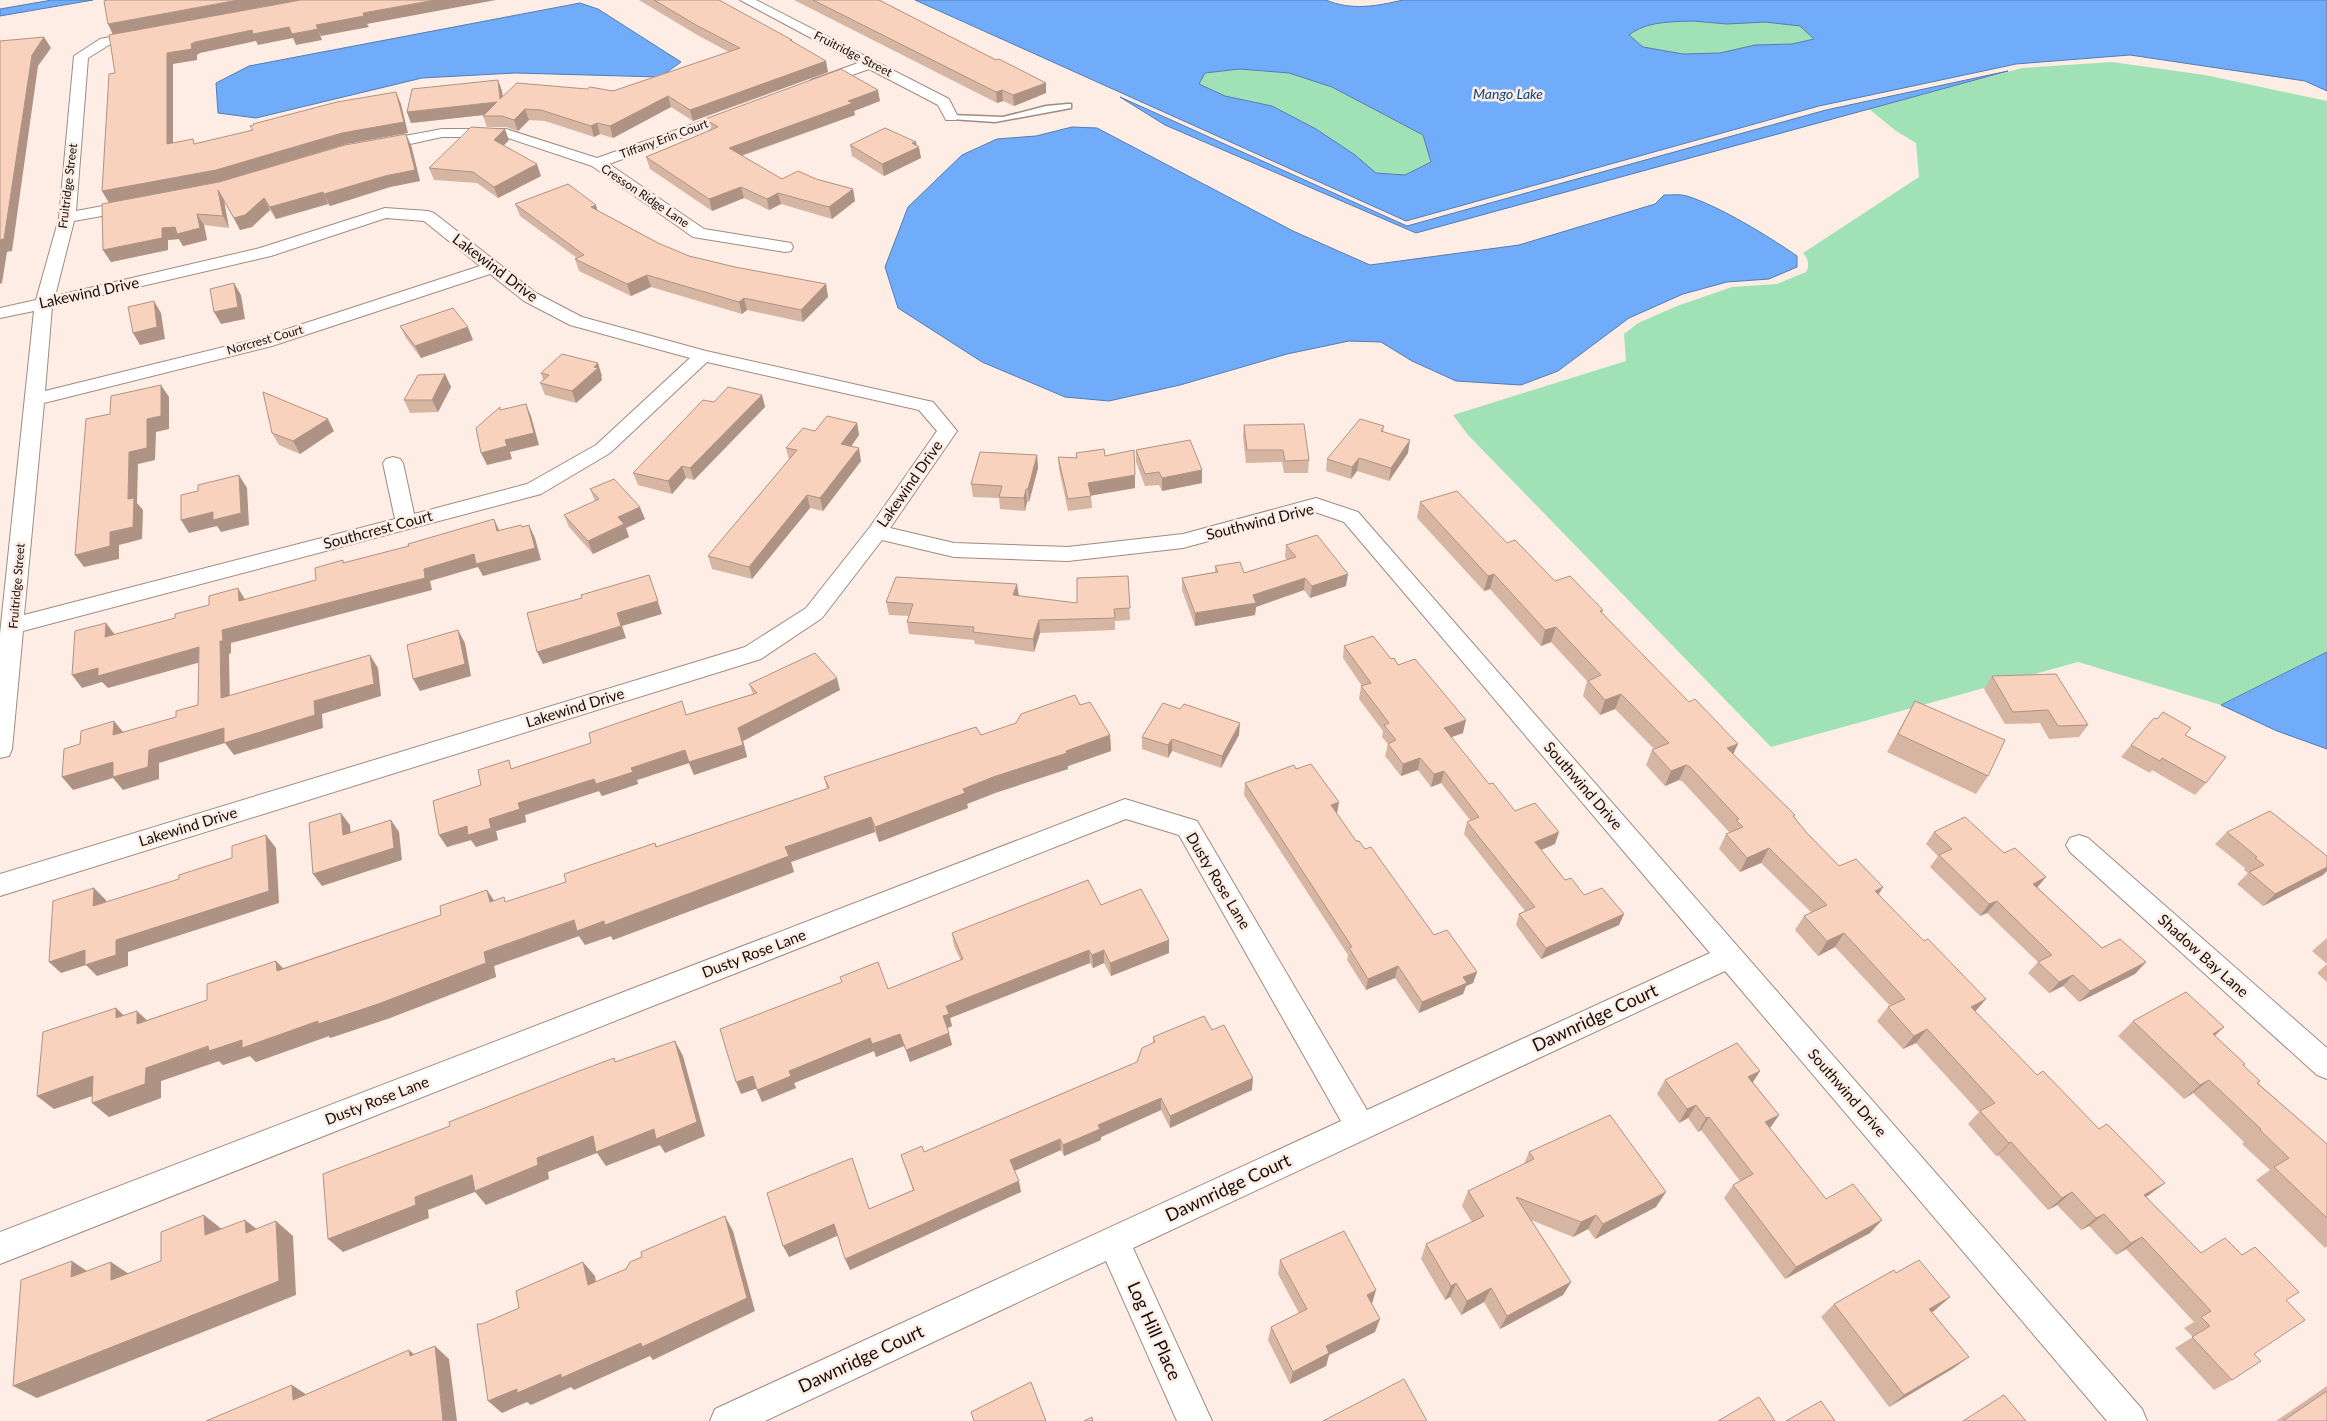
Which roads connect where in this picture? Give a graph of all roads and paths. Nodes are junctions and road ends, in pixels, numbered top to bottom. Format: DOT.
graph roads {
  1 [pos="746,0"];
  2 [pos="154,32"];
  3 [pos="871,63"];
  4 [pos="798,90"];
  5 [pos="752,106"];
  6 [pos="1068,106"];
  7 [pos="951,117"];
  8 [pos="367,148"];
  9 [pos="597,163"];
  10 [pos="151,202"];
  11 [pos="67,218"];
  12 [pos="785,247"];
  13 [pos="491,268"];
  14 [pos="44,304"];
  15 [pos="0,313"];
  16 [pos="703,356"];
  17 [pos="35,399"];
  18 [pos="393,463"];
  19 [pos="406,523"];
  20 [pos="877,532"];
  21 [pos="13,626"];
  22 [pos="0,749"];
  23 [pos="2079,845"];
  24 [pos="0,885"];
  25 [pos="1730,956"];
  26 [pos="2327,1066"];
  27 [pos="1361,1127"];
  28 [pos="1114,1242"];
  29 [pos="0,1248"];
  30 [pos="726,1421"];
  31 [pos="1195,1421"];
  32 [pos="2130,1421"];
  1 -- 3 [label="street, Fruitridge Street"];
  2 -- 11 [label="street, Fruitridge Street"];
  3 -- 4 [label="street"];
  3 -- 7 [label="street, Fruitridge Street"];
  5 -- 9 [label="street, Tiffany Erin Court"];
  6 -- 7 [label="lane"];
  8 -- 9 [label="street, Cresson Ridge Lane"];
  9 -- 12 [label="street, Cresson Ridge Lane"];
  10 -- 11 [label="street"];
  11 -- 14 [label="street, Fruitridge Street"];
  13 -- 14 [label="street, Lakewind Drive"];
  13 -- 16 [label="street, Lakewind Drive"];
  13 -- 17 [label="street, Norcrest Court"];
  14 -- 15 [label="street, Lakewind Drive"];
  14 -- 17 [label="street, Fruitridge Street"];
  16 -- 19 [label="street, Southcrest Court"];
  16 -- 20 [label="street, Lakewind Drive"];
  17 -- 21 [label="street, Fruitridge Street"];
  18 -- 19 [label="street"];
  19 -- 21 [label="street, Southcrest Court"];
  20 -- 24 [label="street, Lakewind Drive"];
  20 -- 25 [label="street, Southwind Drive"];
  21 -- 22 [label="street, Fruitridge Street"];
  23 -- 26 [label="street, Shadow Bay Lane"];
  25 -- 27 [label="street, Dawnridge Court"];
  25 -- 32 [label="street, Southwind Drive"];
  27 -- 28 [label="street, Dawnridge Court"];
  27 -- 29 [label="street, Dusty Rose Lane"];
  28 -- 30 [label="street, Dawnridge Court"];
  28 -- 31 [label="street, Log Hill Place"];
}
